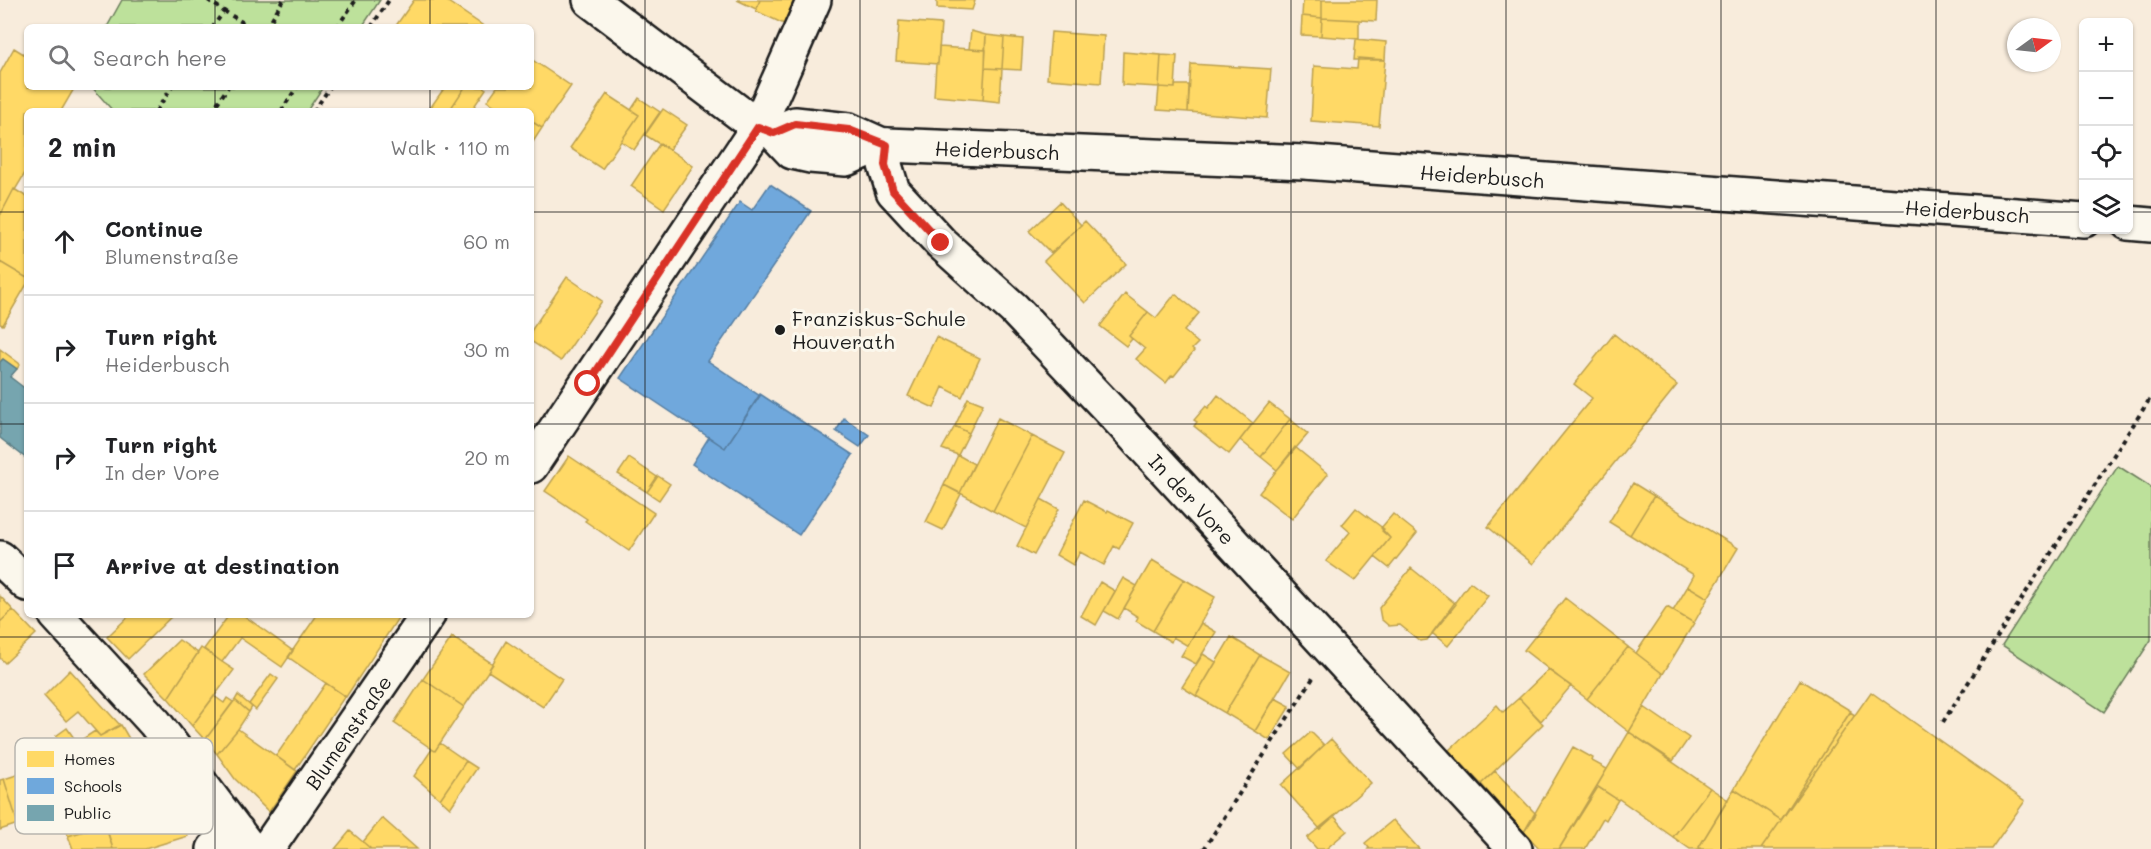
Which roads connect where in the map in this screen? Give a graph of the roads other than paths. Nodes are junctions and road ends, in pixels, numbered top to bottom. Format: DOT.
graph roads {
  1 [pos="590,0"];
  2 [pos="814,0"];
  3 [pos="766,130"];
  4 [pos="883,145"];
  5 [pos="2079,220"];
  6 [pos="2133,223"];
  7 [pos="2151,225"];
  8 [pos="534,462"];
  9 [pos="0,558"];
  10 [pos="24,581"];
  11 [pos="59,618"];
  12 [pos="426,618"];
  13 [pos="165,738"];
  14 [pos="213,811"];
  15 [pos="234,843"];
  16 [pos="267,849"];
  17 [pos="1515,849"];
  1 -- 3 [label="street, Heiderbusch"];
  2 -- 3 [label="street"];
  3 -- 4 [label="street, Heiderbusch"];
  3 -- 8 [label="street"];
  4 -- 5 [label="street, Heiderbusch"];
  4 -- 17 [label="street, In der Vore"];
  6 -- 7 [label="street"];
  9 -- 10 [label="street"];
  11 -- 13 [label="street"];
  12 -- 16 [label="street, Blumenstraße"];
  14 -- 15 [label="street"];
}
